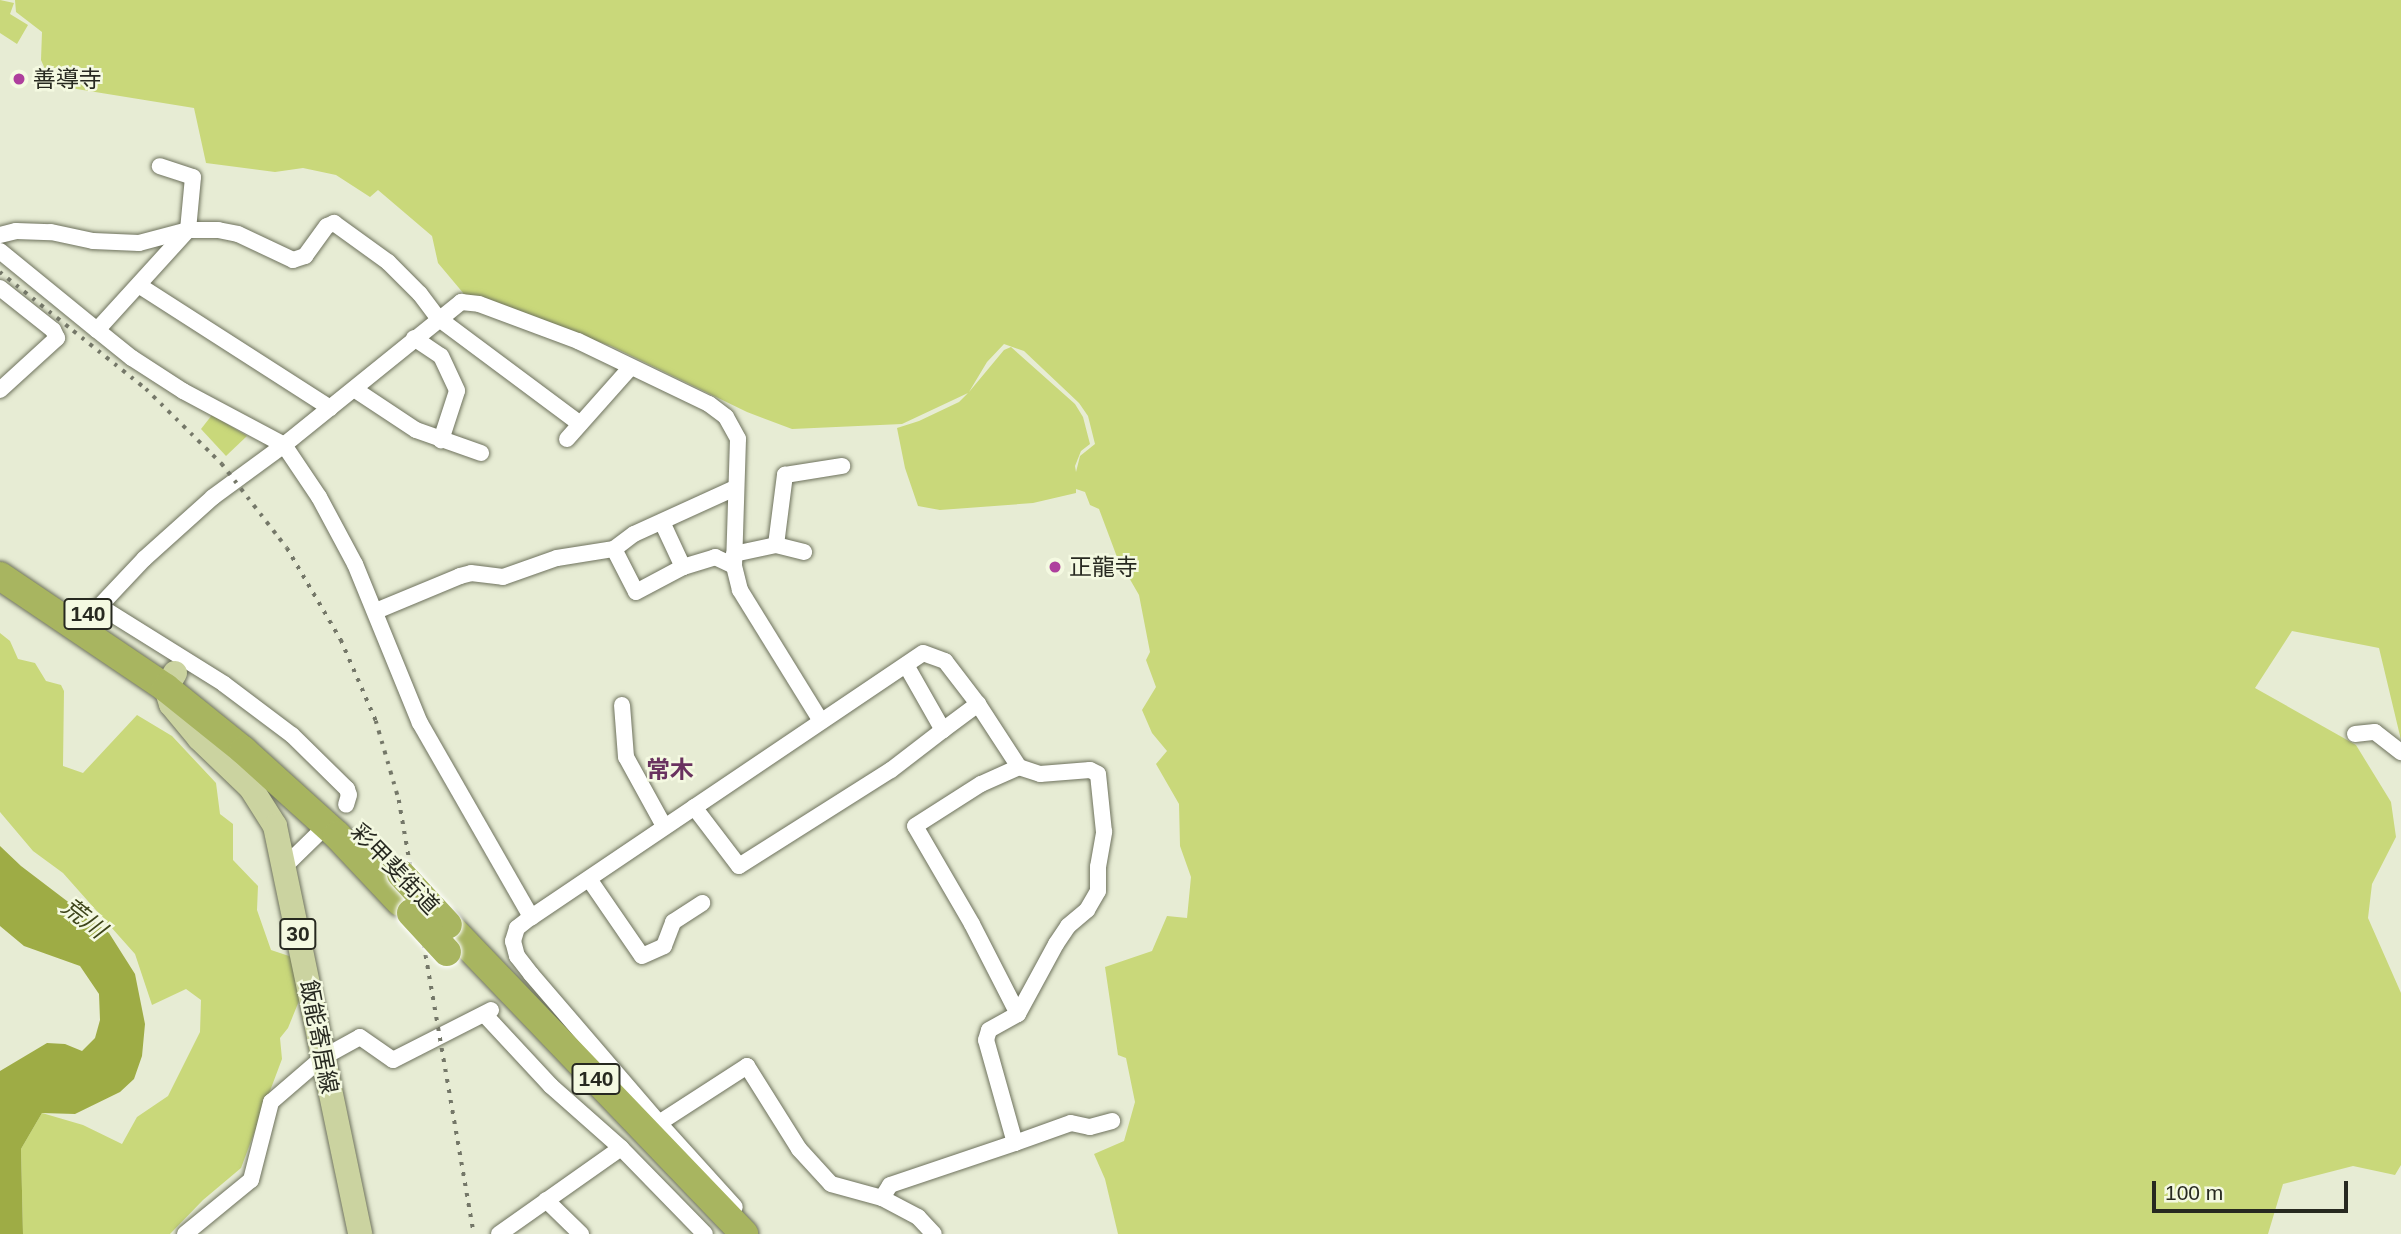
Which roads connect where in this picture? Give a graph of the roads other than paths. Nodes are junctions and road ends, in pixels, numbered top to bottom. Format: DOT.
graph roads {
  1 [pos="160,166"];
  2 [pos="188,230"];
  3 [pos="0,235"];
  4 [pos="0,251"];
  5 [pos="140,285"];
  6 [pos="0,288"];
  7 [pos="438,318"];
  8 [pos="97,330"];
  9 [pos="414,338"];
  10 [pos="631,367"];
  11 [pos="354,389"];
  12 [pos="0,390"];
  13 [pos="330,408"];
  14 [pos="580,424"];
  15 [pos="567,439"];
  16 [pos="441,440"];
  17 [pos="284,445"];
  18 [pos="481,453"];
  19 [pos="842,466"];
  20 [pos="735,488"];
  21 [pos="662,522"];
  22 [pos="776,545"];
  23 [pos="614,549"];
  24 [pos="804,552"];
  25 [pos="0,556"];
  26 [pos="734,560"];
  27 [pos="683,568"];
  28 [pos="0,576"];
  29 [pos="376,611"];
  30 [pos="90,617"];
  31 [pos="905,665"];
  32 [pos="171,681"];
  33 [pos="978,704"];
  34 [pos="622,705"];
  35 [pos="821,721"];
  36 [pos="943,730"];
  37 [pos="2355,734"];
  38 [pos="2401,751"];
  39 [pos="1018,767"];
  40 [pos="346,805"];
  41 [pos="694,807"];
  42 [pos="664,826"];
  43 [pos="320,832"];
  44 [pos="285,866"];
  45 [pos="589,879"];
  46 [pos="702,903"];
  47 [pos="531,917"];
  48 [pos="448,938"];
  49 [pos="1018,1014"];
  50 [pos="322,1058"];
  51 [pos="1112,1121"];
  52 [pos="659,1123"];
  53 [pos="1015,1143"];
  54 [pos="621,1148"];
  55 [pos="882,1198"];
  56 [pos="546,1200"];
  57 [pos="734,1232"];
  58 [pos="185,1234"];
  59 [pos="360,1234"];
  60 [pos="499,1234"];
  61 [pos="581,1234"];
  62 [pos="705,1234"];
  63 [pos="934,1234"];
  1 -- 2 [label="street"];
  2 -- 3 [label="street"];
  2 -- 5 [label="street"];
  2 -- 7 [label="street"];
  4 -- 8 [label="street"];
  5 -- 8 [label="street"];
  5 -- 13 [label="street"];
  6 -- 12 [label="street"];
  7 -- 9 [label="street"];
  7 -- 10 [label="street"];
  7 -- 14 [label="street"];
  8 -- 17 [label="street"];
  9 -- 11 [label="street"];
  9 -- 16 [label="street"];
  10 -- 14 [label="street"];
  10 -- 20 [label="street"];
  11 -- 13 [label="street"];
  11 -- 16 [label="street"];
  13 -- 17 [label="street"];
  14 -- 15 [label="street"];
  16 -- 18 [label="street"];
  17 -- 29 [label="street"];
  17 -- 30 [label="street"];
  19 -- 22 [label="street"];
  20 -- 21 [label="street"];
  20 -- 26 [label="street"];
  21 -- 23 [label="street"];
  21 -- 27 [label="street"];
  22 -- 24 [label="street"];
  22 -- 26 [label="street"];
  23 -- 27 [label="street"];
  23 -- 29 [label="street"];
  25 -- 30 [label="highway, 彩甲斐街道 / 140"];
  26 -- 27 [label="street"];
  26 -- 35 [label="street"];
  28 -- 30 [label="highway, 彩甲斐街道 / 140"];
  29 -- 47 [label="street"];
  30 -- 32 [label="highway, 彩甲斐街道 / 140"];
  30 -- 40 [label="street"];
  31 -- 33 [label="street"];
  31 -- 35 [label="street"];
  31 -- 36 [label="street"];
  32 -- 44 [label="main road, 飯能寄居線 / 30"];
  32 -- 48 [label="highway, 彩甲斐街道 / 140, bridge"];
  32 -- 48 [label="highway, 彩甲斐街道 / 140, bridge"];
  33 -- 36 [label="street"];
  33 -- 39 [label="street"];
  34 -- 42 [label="street"];
  35 -- 41 [label="street"];
  36 -- 41 [label="street"];
  37 -- 38 [label="street"];
  39 -- 49 [label="street"];
  39 -- 49 [label="street"];
  41 -- 42 [label="street"];
  42 -- 45 [label="street"];
  43 -- 44 [label="street"];
  44 -- 50 [label="main road, 飯能寄居線 / 30"];
  45 -- 46 [label="street"];
  45 -- 47 [label="street"];
  47 -- 52 [label="street"];
  48 -- 57 [label="highway, 彩甲斐街道 / 140"];
  49 -- 53 [label="street"];
  50 -- 54 [label="street"];
  50 -- 58 [label="street"];
  50 -- 59 [label="main road, 飯能寄居線 / 30"];
  51 -- 53 [label="street"];
  52 -- 55 [label="street"];
  52 -- 57 [label="street"];
  53 -- 55 [label="street"];
  54 -- 56 [label="street"];
  54 -- 62 [label="street"];
  55 -- 63 [label="street"];
  56 -- 60 [label="street"];
  56 -- 61 [label="street"];
}
